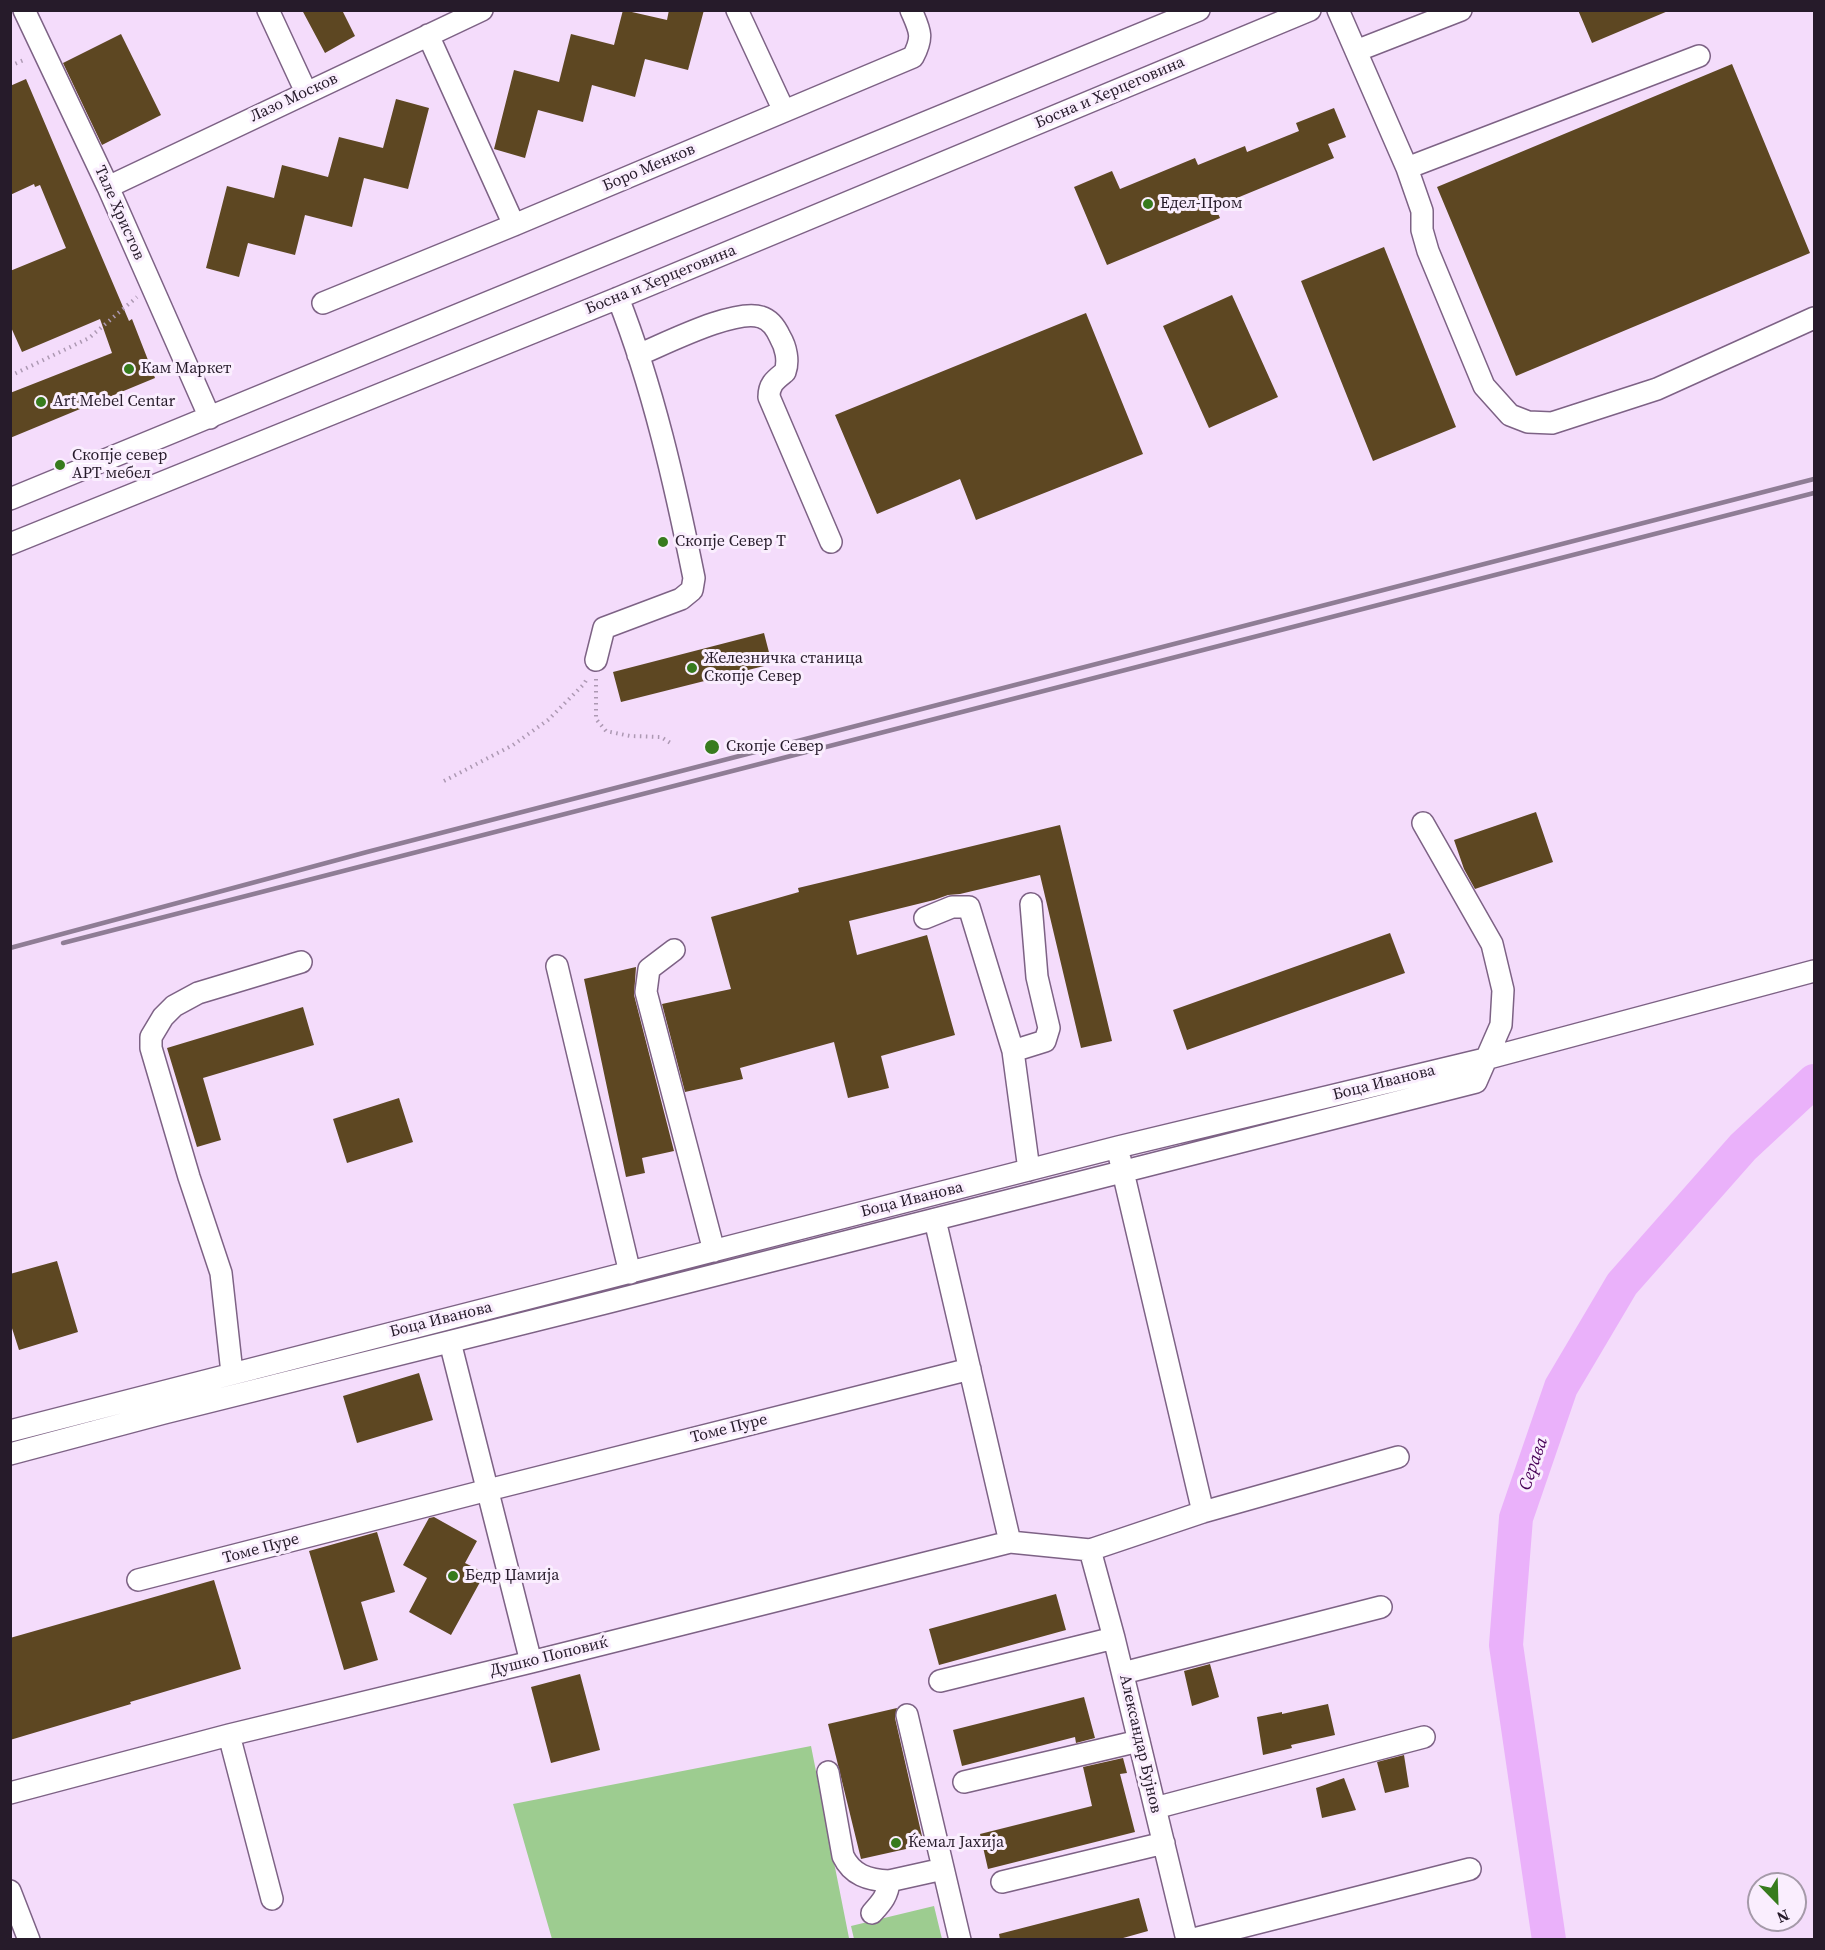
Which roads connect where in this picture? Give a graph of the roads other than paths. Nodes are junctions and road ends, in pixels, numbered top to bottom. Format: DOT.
graph roads {
  1 [pos="24,10"];
  2 [pos="268,10"];
  3 [pos="482,10"];
  4 [pos="737,10"];
  5 [pos="911,10"];
  6 [pos="1199,10"];
  7 [pos="1310,10"];
  8 [pos="1338,10"];
  9 [pos="1461,10"];
  10 [pos="428,35"];
  11 [pos="1356,51"];
  12 [pos="1699,56"];
  13 [pos="306,92"];
  14 [pos="784,111"];
  15 [pos="1407,168"];
  16 [pos="108,187"];
  17 [pos="514,225"];
  18 [pos="618,298"];
  19 [pos="323,303"];
  20 [pos="1815,318"];
  21 [pos="638,355"];
  22 [pos="210,418"];
  23 [pos="10,499"];
  24 [pos="831,542"];
  25 [pos="10,544"];
  26 [pos="596,660"];
  27 [pos="1423,823"];
  28 [pos="1031,904"];
  29 [pos="925,918"];
  30 [pos="674,950"];
  31 [pos="301,962"];
  32 [pos="557,966"];
  33 [pos="1815,971"];
  34 [pos="1013,1051"];
  35 [pos="1485,1059"];
  36 [pos="1118,1148"];
  37 [pos="1029,1170"];
  38 [pos="1122,1172"];
  39 [pos="935,1220"];
  40 [pos="714,1251"];
  41 [pos="630,1273"];
  42 [pos="599,1281"];
  43 [pos="605,1303"];
  44 [pos="450,1342"];
  45 [pos="970,1369"];
  46 [pos="232,1373"];
  47 [pos="10,1431"];
  48 [pos="10,1454"];
  49 [pos="1398,1457"];
  50 [pos="488,1490"];
  51 [pos="1203,1512"];
  52 [pos="1010,1542"];
  53 [pos="1090,1550"];
  54 [pos="138,1580"];
  55 [pos="1381,1607"];
  56 [pos="1114,1638"];
  57 [pos="531,1662"];
  58 [pos="1123,1673"];
  59 [pos="940,1681"];
  60 [pos="907,1715"];
  61 [pos="229,1735"];
  62 [pos="1424,1737"];
  63 [pos="1139,1741"];
  64 [pos="828,1772"];
  65 [pos="964,1782"];
  66 [pos="10,1793"];
  67 [pos="1155,1808"];
  68 [pos="1164,1843"];
  69 [pos="943,1869"];
  70 [pos="1470,1869"];
  71 [pos="889,1881"];
  72 [pos="1002,1882"];
  73 [pos="10,1891"];
  74 [pos="272,1899"];
  75 [pos="872,1913"];
  76 [pos="29,1940"];
  77 [pos="960,1940"];
  78 [pos="1189,1940"];
  1 -- 16 [label="street, Тале Христов"];
  2 -- 13 [label="street"];
  3 -- 10 [label="street, Лазо Москов"];
  4 -- 14 [label="street"];
  5 -- 14 [label="street, Боро Менков"];
  6 -- 22 [label="street"];
  7 -- 18 [label="street, Босна и Херцеговина"];
  8 -- 11 [label="street"];
  9 -- 11 [label="street"];
  10 -- 13 [label="street, Лазо Москов"];
  10 -- 17 [label="street"];
  11 -- 15 [label="street"];
  12 -- 15 [label="street"];
  13 -- 16 [label="street, Лазо Москов"];
  14 -- 17 [label="street, Боро Менков"];
  15 -- 20 [label="street"];
  16 -- 22 [label="street, Тале Христов"];
  17 -- 19 [label="street, Боро Менков"];
  18 -- 21 [label="street"];
  18 -- 25 [label="street, Босна и Херцеговина"];
  21 -- 24 [label="street"];
  21 -- 26 [label="street"];
  22 -- 23 [label="street"];
  27 -- 35 [label="street"];
  28 -- 34 [label="street"];
  29 -- 34 [label="street"];
  30 -- 40 [label="street"];
  31 -- 46 [label="street"];
  32 -- 41 [label="street"];
  33 -- 35 [label="street, Боца Иванова"];
  34 -- 37 [label="street"];
  35 -- 36 [label="street, Боца Иванова"];
  35 -- 38 [label="street"];
  36 -- 37 [label="street, Боца Иванова"];
  36 -- 38 [label="street"];
  37 -- 40 [label="street, Боца Иванова"];
  38 -- 39 [label="street"];
  38 -- 51 [label="street"];
  39 -- 43 [label="street"];
  39 -- 45 [label="street"];
  40 -- 41 [label="street, Боца Иванова"];
  41 -- 42 [label="street, Боца Иванова"];
  42 -- 43 [label="street"];
  42 -- 46 [label="street, Боца Иванова"];
  43 -- 44 [label="street"];
  44 -- 48 [label="street"];
  44 -- 50 [label="street"];
  45 -- 50 [label="street, Томе Пуре"];
  45 -- 52 [label="street"];
  46 -- 47 [label="street, Боца Иванова"];
  49 -- 51 [label="street"];
  50 -- 54 [label="street, Томе Пуре"];
  50 -- 57 [label="street"];
  51 -- 53 [label="street"];
  52 -- 53 [label="street, Душко Поповиќ"];
  52 -- 57 [label="street, Душко Поповиќ"];
  53 -- 56 [label="street, Александар Бујнов"];
  55 -- 58 [label="street"];
  56 -- 58 [label="street, Александар Бујнов"];
  56 -- 59 [label="street"];
  57 -- 61 [label="street, Душко Поповиќ"];
  58 -- 63 [label="street, Александар Бујнов"];
  60 -- 69 [label="street"];
  61 -- 66 [label="street, Душко Поповиќ"];
  61 -- 74 [label="street"];
  62 -- 67 [label="street"];
  63 -- 65 [label="street"];
  63 -- 67 [label="street, Александар Бујнов"];
  64 -- 71 [label="street"];
  67 -- 68 [label="street, Александар Бујнов"];
  68 -- 72 [label="street"];
  68 -- 78 [label="street, Александар Бујнов"];
  69 -- 71 [label="street"];
  69 -- 77 [label="street"];
  70 -- 78 [label="street"];
  71 -- 75 [label="street"];
  73 -- 76 [label="street"];
}
